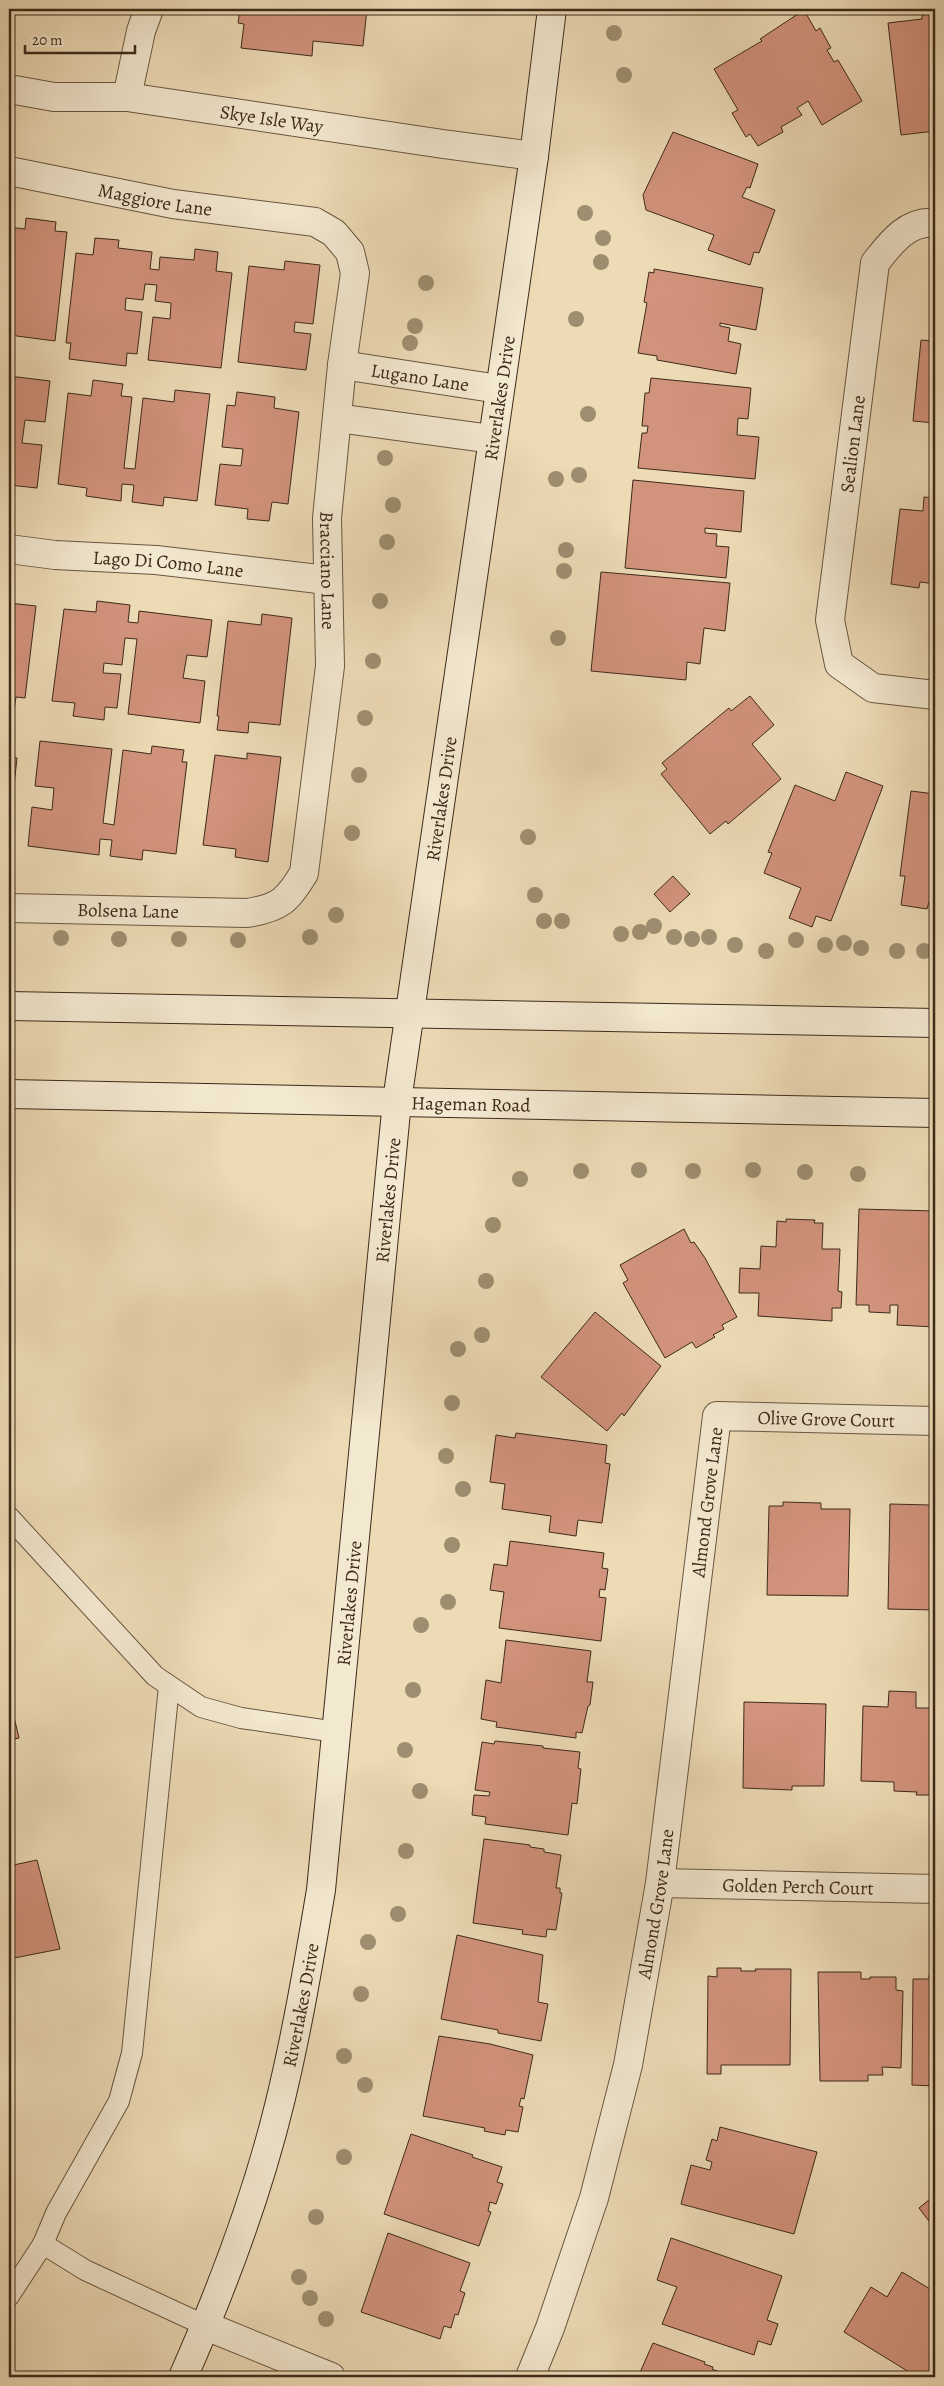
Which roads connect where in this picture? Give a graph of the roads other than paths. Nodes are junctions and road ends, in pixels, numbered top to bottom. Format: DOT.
graph roads {
  1 [pos="148,9"];
  2 [pos="552,9"];
  3 [pos="9,89"];
  4 [pos="127,97"];
  5 [pos="534,156"];
  6 [pos="9,171"];
  7 [pos="304,220"];
  8 [pos="935,223"];
  9 [pos="342,365"];
  10 [pos="499,389"];
  11 [pos="337,418"];
  12 [pos="492,440"];
  13 [pos="9,549"];
  14 [pos="328,580"];
  15 [pos="935,695"];
  16 [pos="9,908"];
  17 [pos="247,913"];
  18 [pos="9,1006"];
  19 [pos="410,1015"];
  20 [pos="935,1023"];
  21 [pos="9,1094"];
  22 [pos="397,1101"];
  23 [pos="935,1113"];
  24 [pos="717,1416"];
  25 [pos="935,1422"];
  26 [pos="9,1516"];
  27 [pos="169,1686"];
  28 [pos="336,1732"];
  29 [pos="660,1883"];
  30 [pos="935,1889"];
  31 [pos="43,2244"];
  32 [pos="9,2296"];
  33 [pos="206,2326"];
  34 [pos="183,2377"];
  35 [pos="331,2377"];
  36 [pos="530,2377"];
  1 -- 4 [label="street"];
  2 -- 5 [label="street, Riverlakes Drive"];
  3 -- 4 [label="street, Skye Isle Way"];
  4 -- 5 [label="street, Skye Isle Way"];
  5 -- 10 [label="street, Riverlakes Drive"];
  6 -- 7 [label="street, Maggiore Lane"];
  7 -- 9 [label="street, Bracciano Lane"];
  8 -- 15 [label="street, Sealion Lane"];
  9 -- 10 [label="street, Lugano Lane"];
  9 -- 11 [label="street, Bracciano Lane"];
  10 -- 12 [label="street, Riverlakes Drive"];
  11 -- 12 [label="street"];
  11 -- 14 [label="street, Bracciano Lane"];
  12 -- 19 [label="street, Riverlakes Drive"];
  13 -- 14 [label="street, Lago Di Como Lane"];
  14 -- 17 [label="street, Bracciano Lane"];
  16 -- 17 [label="street, Bolsena Lane"];
  18 -- 19 [label="street"];
  19 -- 20 [label="street"];
  19 -- 22 [label="street, Riverlakes Drive"];
  21 -- 22 [label="street, Hageman Road"];
  22 -- 23 [label="street, Hageman Road"];
  22 -- 28 [label="street, Riverlakes Drive"];
  24 -- 25 [label="street, Olive Grove Court"];
  24 -- 29 [label="street, Almond Grove Lane"];
  26 -- 27 [label="lane"];
  27 -- 28 [label="lane"];
  27 -- 31 [label="lane"];
  28 -- 33 [label="street, Riverlakes Drive"];
  29 -- 30 [label="street, Golden Perch Court"];
  29 -- 36 [label="street, Almond Grove Lane"];
  31 -- 32 [label="lane"];
  31 -- 33 [label="lane"];
  33 -- 34 [label="street, Riverlakes Drive"];
  33 -- 35 [label="street"];
}
